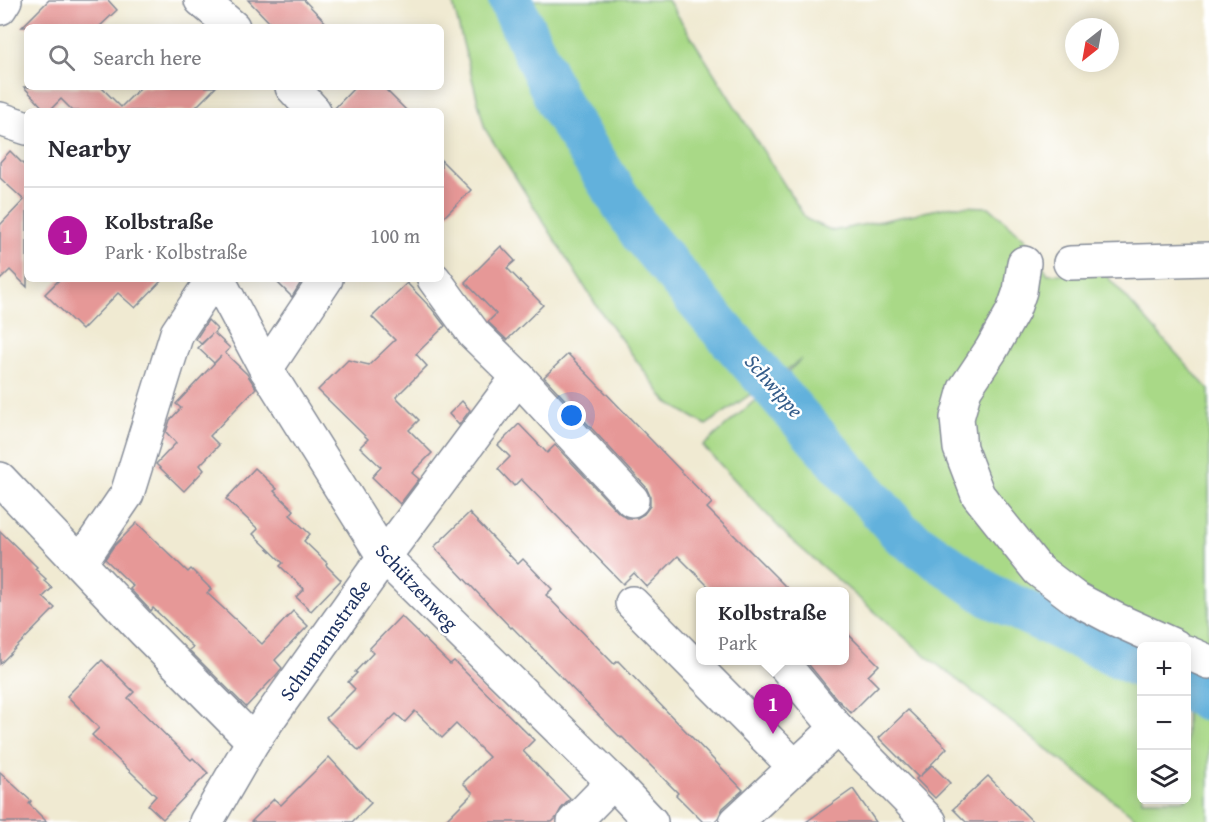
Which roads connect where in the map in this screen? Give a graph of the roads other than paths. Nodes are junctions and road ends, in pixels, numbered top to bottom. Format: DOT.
graph roads {
  1 [pos="5,0"];
  2 [pos="201,0"];
  3 [pos="0,8"];
  4 [pos="229,24"];
  5 [pos="295,90"];
  6 [pos="311,108"];
  7 [pos="0,119"];
  8 [pos="24,127"];
  9 [pos="1209,260"];
  10 [pos="1024,263"];
  11 [pos="1070,263"];
  12 [pos="211,282"];
  13 [pos="220,282"];
  14 [pos="324,282"];
  15 [pos="436,282"];
  16 [pos="266,369"];
  17 [pos="518,377"];
  18 [pos="0,478"];
  19 [pos="632,500"];
  20 [pos="384,557"];
  21 [pos="80,563"];
  22 [pos="632,603"];
  23 [pos="1166,642"];
  24 [pos="1191,654"];
  25 [pos="1209,662"];
  26 [pos="784,665"];
  27 [pos="837,728"];
  28 [pos="253,741"];
  29 [pos="795,767"];
  30 [pos="613,782"];
  31 [pos="206,822"];
  32 [pos="574,822"];
  33 [pos="651,822"];
  34 [pos="736,822"];
  35 [pos="930,822"];
  1 -- 3 [label="street"];
  2 -- 4 [label="street"];
  5 -- 6 [label="street"];
  7 -- 8 [label="street"];
  9 -- 11 [label="street"];
  10 -- 23 [label="street"];
  12 -- 21 [label="street"];
  13 -- 16 [label="street, Schützenweg"];
  14 -- 16 [label="street"];
  15 -- 17 [label="street"];
  16 -- 20 [label="street, Schützenweg"];
  17 -- 19 [label="street"];
  17 -- 20 [label="street, Schumannstraße"];
  18 -- 21 [label="street"];
  20 -- 28 [label="street, Schumannstraße"];
  20 -- 30 [label="street, Schützenweg"];
  21 -- 28 [label="street"];
  22 -- 29 [label="street"];
  24 -- 25 [label="street"];
  26 -- 27 [label="street"];
  27 -- 29 [label="street"];
  27 -- 35 [label="street"];
  28 -- 31 [label="street, Schumannstraße"];
  29 -- 34 [label="street"];
  30 -- 32 [label="street"];
  30 -- 33 [label="street, Schützenweg"];
}
